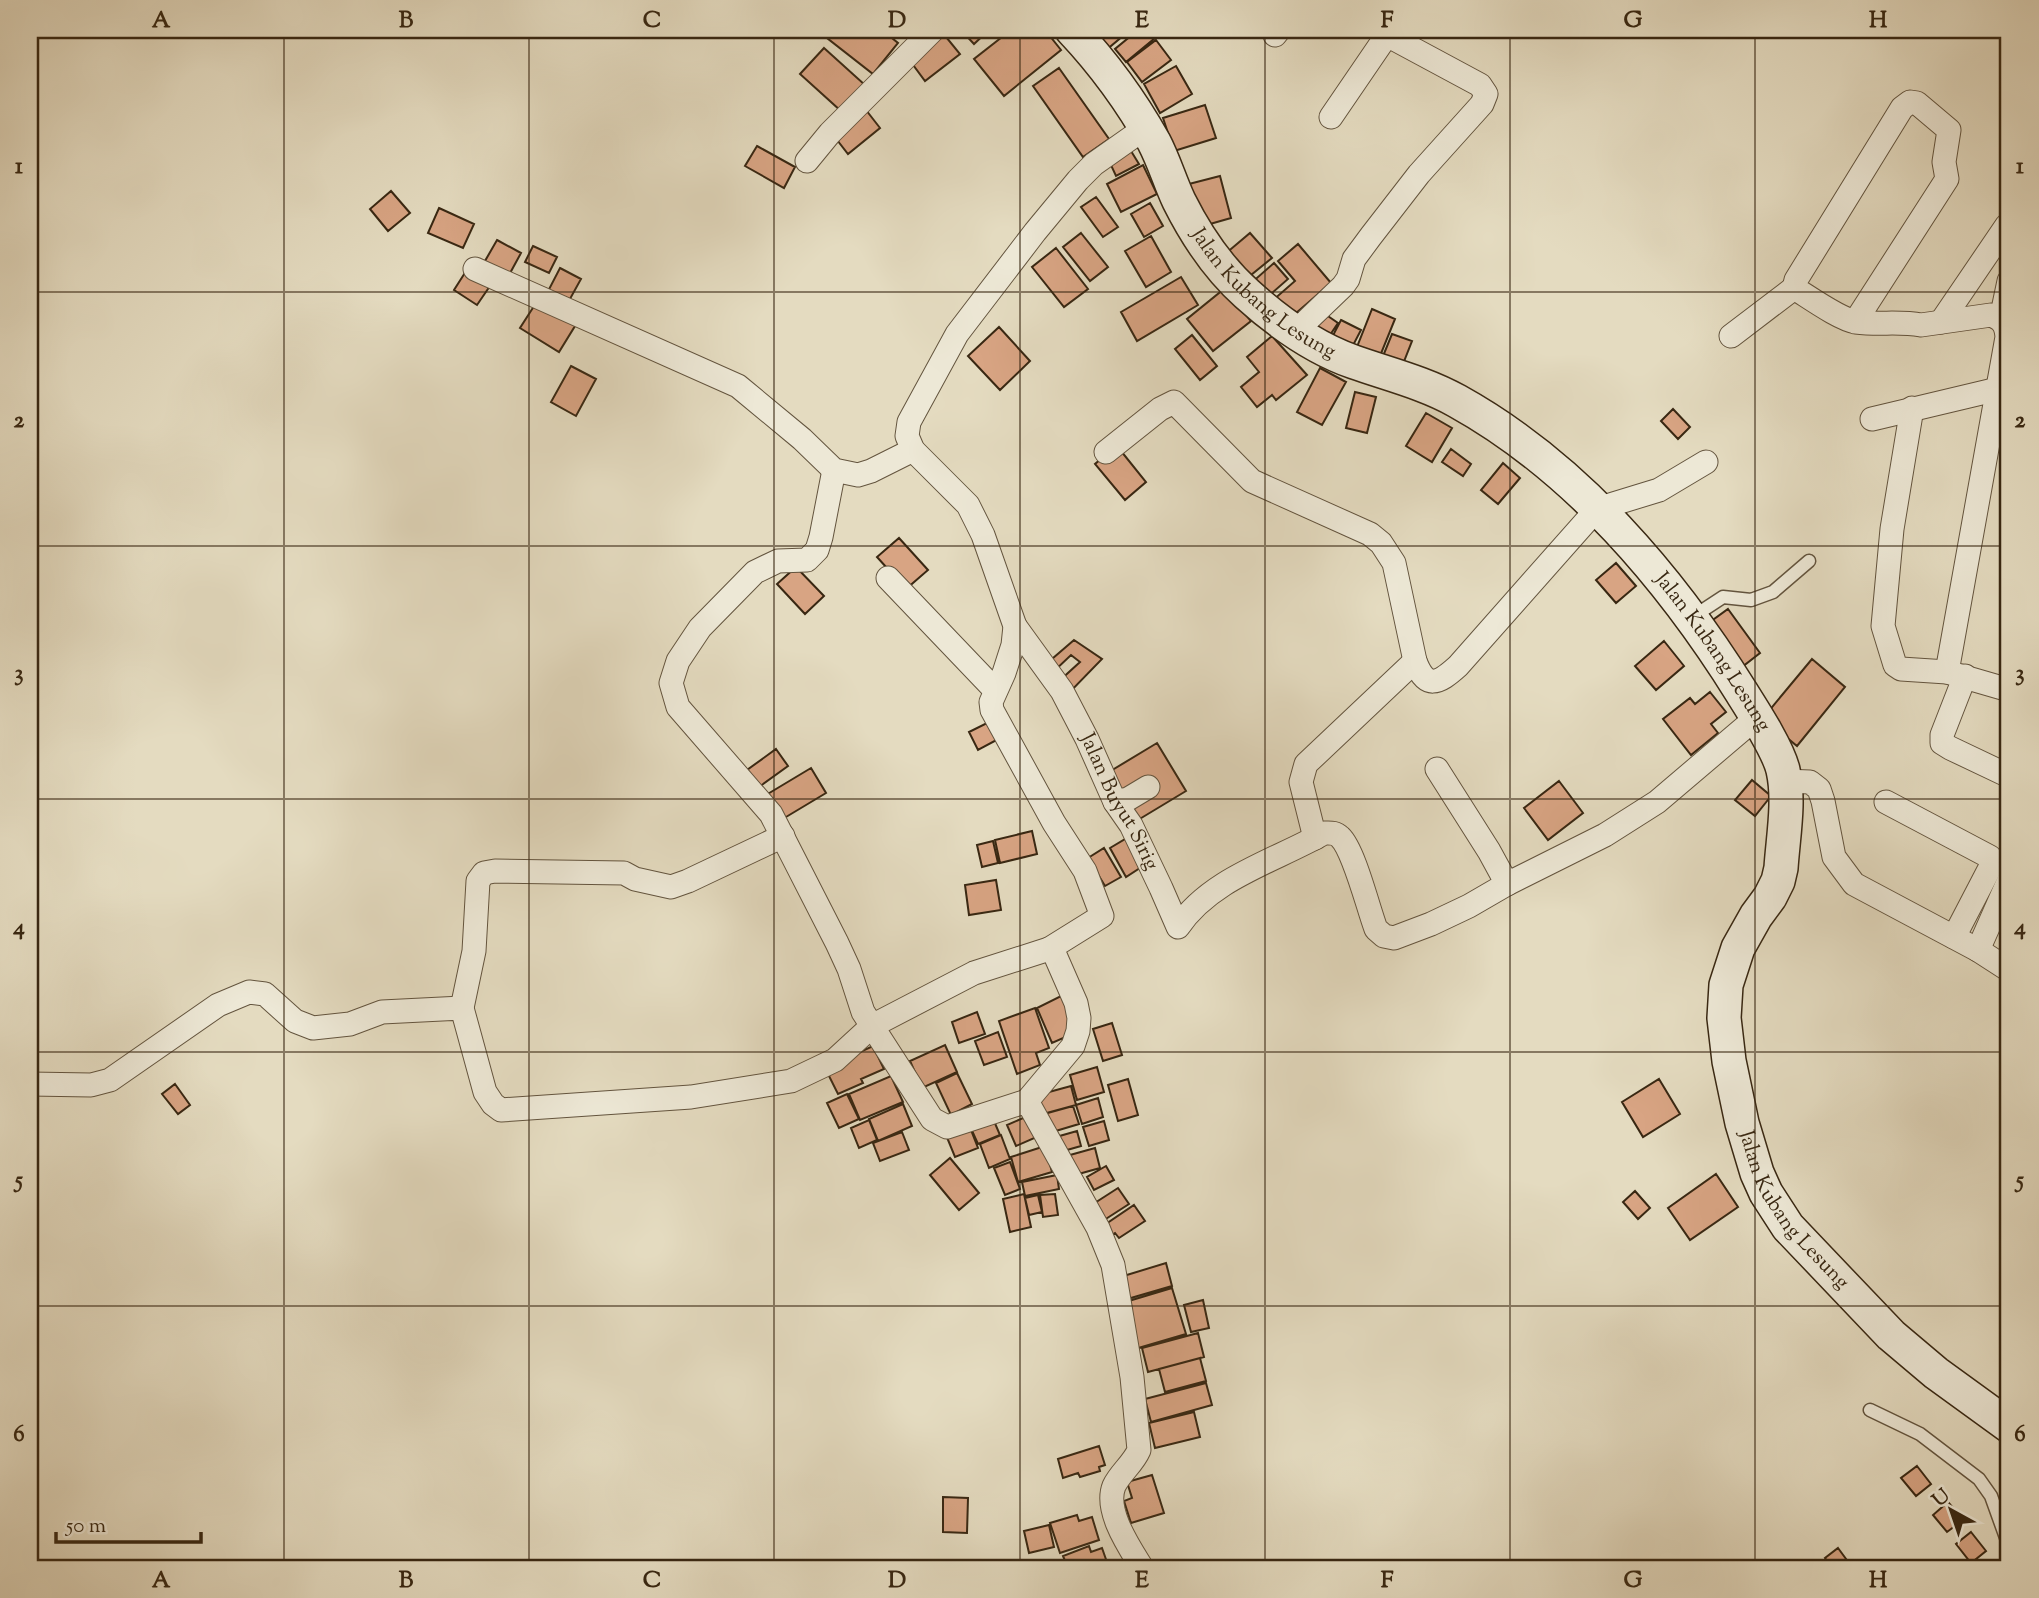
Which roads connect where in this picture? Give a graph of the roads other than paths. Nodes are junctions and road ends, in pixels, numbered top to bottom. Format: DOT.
graph roads {
  1 [pos="933,30"];
  2 [pos="1072,30"];
  3 [pos="1381,32"];
  4 [pos="1331,117"];
  5 [pos="1145,128"];
  6 [pos="807,161"];
  7 [pos="2009,226"];
  8 [pos="475,269"];
  9 [pos="2009,281"];
  10 [pos="1794,288"];
  11 [pos="2001,319"];
  12 [pos="1856,322"];
  13 [pos="1941,322"];
  14 [pos="1295,332"];
  15 [pos="1731,336"];
  16 [pos="2004,390"];
  17 [pos="1912,408"];
  18 [pos="1872,419"];
  19 [pos="913,450"];
  20 [pos="1106,452"];
  21 [pos="1706,462"];
  22 [pos="834,470"];
  23 [pos="1597,509"];
  24 [pos="1810,561"];
  25 [pos="888,578"];
  26 [pos="1691,618"];
  27 [pos="1015,626"];
  28 [pos="1415,661"];
  29 [pos="1956,674"];
  30 [pos="995,690"];
  31 [pos="2009,690"];
  32 [pos="1757,717"];
  33 [pos="1437,769"];
  34 [pos="2009,776"];
  35 [pos="1785,781"];
  36 [pos="1148,788"];
  37 [pos="1115,802"];
  38 [pos="1886,802"];
  39 [pos="783,836"];
  40 [pos="1315,838"];
  41 [pos="2009,880"];
  42 [pos="1507,884"];
  43 [pos="1954,937"];
  44 [pos="1049,949"];
  45 [pos="1978,950"];
  46 [pos="2009,970"];
  47 [pos="462,1008"];
  48 [pos="872,1026"];
  49 [pos="30,1084"];
  50 [pos="1027,1101"];
  51 [pos="1870,1410"];
  52 [pos="2009,1426"];
  53 [pos="2009,1546"];
  54 [pos="1142,1568"];
  1 -- 6 [label="street"];
  2 -- 5 [label="street, Jalan Kubang Lesung"];
  3 -- 4 [label="street"];
  3 -- 14 [label="street"];
  5 -- 14 [label="street, Jalan Kubang Lesung"];
  5 -- 19 [label="street"];
  7 -- 13 [label="street"];
  8 -- 22 [label="street"];
  9 -- 11 [label="street"];
  10 -- 12 [label="street"];
  10 -- 12 [label="street"];
  10 -- 15 [label="street"];
  11 -- 13 [label="street"];
  11 -- 16 [label="street"];
  12 -- 13 [label="street"];
  14 -- 23 [label="street, Jalan Kubang Lesung"];
  16 -- 17 [label="street"];
  16 -- 29 [label="street"];
  17 -- 18 [label="street"];
  17 -- 29 [label="street"];
  19 -- 22 [label="street"];
  19 -- 27 [label="street"];
  20 -- 28 [label="street"];
  21 -- 23 [label="street"];
  22 -- 39 [label="street"];
  23 -- 26 [label="street, Jalan Kubang Lesung"];
  23 -- 28 [label="street"];
  24 -- 26 [label="lane"];
  25 -- 30 [label="street"];
  26 -- 32 [label="street, Jalan Kubang Lesung"];
  27 -- 30 [label="street"];
  27 -- 37 [label="street, Jalan Buyut Sirig"];
  28 -- 40 [label="street"];
  29 -- 31 [label="street"];
  29 -- 34 [label="street"];
  30 -- 44 [label="street"];
  32 -- 35 [label="street, Jalan Kubang Lesung"];
  32 -- 42 [label="street"];
  33 -- 42 [label="street"];
  35 -- 43 [label="street"];
  35 -- 52 [label="street, Jalan Kubang Lesung"];
  36 -- 37 [label="street"];
  37 -- 40 [label="street, Jalan Buyut Sirig"];
  38 -- 43 [label="street"];
  39 -- 47 [label="street"];
  39 -- 48 [label="street"];
  40 -- 42 [label="street"];
  41 -- 45 [label="street"];
  43 -- 45 [label="street"];
  44 -- 48 [label="street"];
  44 -- 50 [label="street"];
  45 -- 46 [label="street"];
  47 -- 48 [label="street"];
  47 -- 49 [label="street"];
  48 -- 50 [label="street"];
  50 -- 54 [label="street"];
  51 -- 53 [label="lane"];
}
